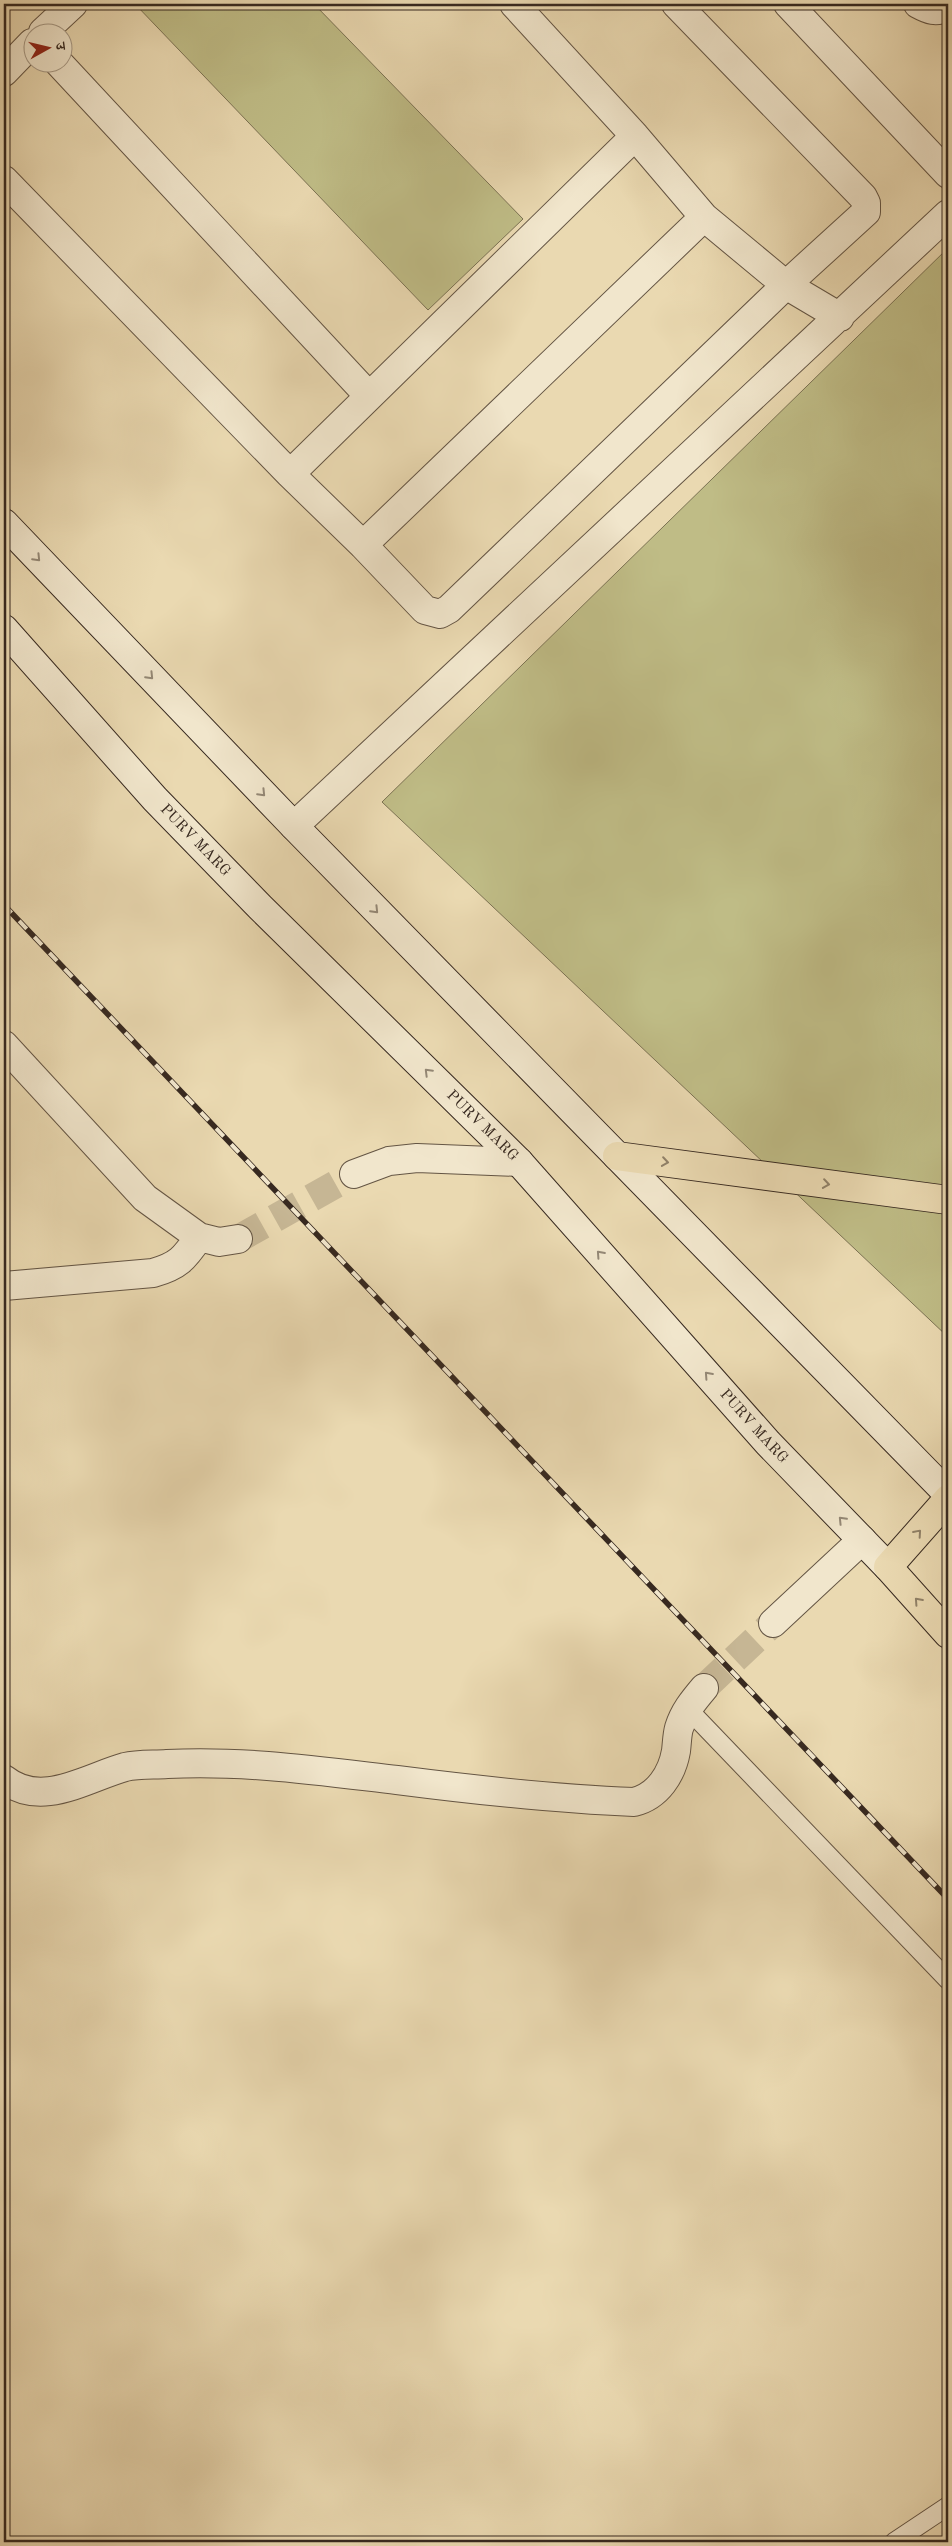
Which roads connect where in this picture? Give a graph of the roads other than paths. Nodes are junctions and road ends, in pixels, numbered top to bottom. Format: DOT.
graph roads {
  1 [pos="74,4"];
  2 [pos="514,4"];
  3 [pos="676,4"];
  4 [pos="788,4"];
  5 [pos="918,4"];
  6 [pos="948,7"];
  7 [pos="54,22"];
  8 [pos="22,53"];
  9 [pos="4,72"];
  10 [pos="67,72"];
  11 [pos="634,136"];
  12 [pos="948,174"];
  13 [pos="4,180"];
  14 [pos="948,214"];
  15 [pos="704,217"];
  16 [pos="786,285"];
  17 [pos="840,317"];
  18 [pos="369,396"];
  19 [pos="290,474"];
  20 [pos="4,523"];
  21 [pos="363,545"];
  22 [pos="4,629"];
  23 [pos="294,826"];
  24 [pos="4,1045"];
  25 [pos="617,1156"];
  26 [pos="518,1162"];
  27 [pos="354,1174"];
  28 [pos="948,1200"];
  29 [pos="199,1237"];
  30 [pos="238,1239"];
  31 [pos="4,1286"];
  32 [pos="948,1494"];
  33 [pos="948,1499"];
  34 [pos="862,1540"];
  35 [pos="888,1567"];
  36 [pos="773,1624"];
  37 [pos="946,1626"];
  38 [pos="695,1698"];
  39 [pos="4,1779"];
  40 [pos="948,1980"];
  41 [pos="948,2506"];
  42 [pos="894,2542"];
  1 -- 7 [label="street"];
  2 -- 11 [label="street"];
  3 -- 16 [label="street"];
  4 -- 12 [label="street"];
  5 -- 6 [label="street"];
  8 -- 9 [label="street"];
  10 -- 18 [label="street"];
  11 -- 15 [label="street"];
  11 -- 18 [label="street"];
  13 -- 19 [label="street"];
  14 -- 17 [label="street"];
  15 -- 16 [label="street"];
  15 -- 21 [label="street"];
  16 -- 17 [label="street"];
  16 -- 21 [label="street"];
  17 -- 23 [label="street"];
  18 -- 19 [label="street"];
  19 -- 21 [label="street"];
  20 -- 23 [label="street, one-way"];
  26 -- 22 [label="street, PURV MARG, one-way"];
  23 -- 25 [label="street, one-way"];
  24 -- 29 [label="street"];
  25 -- 28 [label="highway, one-way"];
  25 -- 32 [label="street"];
  26 -- 27 [label="street"];
  34 -- 26 [label="street, PURV MARG, one-way"];
  29 -- 30 [label="street"];
  29 -- 31 [label="street"];
  35 -- 33 [label="highway, one-way"];
  34 -- 35 [label="street, PURV MARG"];
  34 -- 36 [label="street"];
  37 -- 35 [label="highway, PURV MARG, one-way"];
  38 -- 39 [label="street"];
  38 -- 40 [label="lane"];
  41 -- 42 [label="lane"];
}
